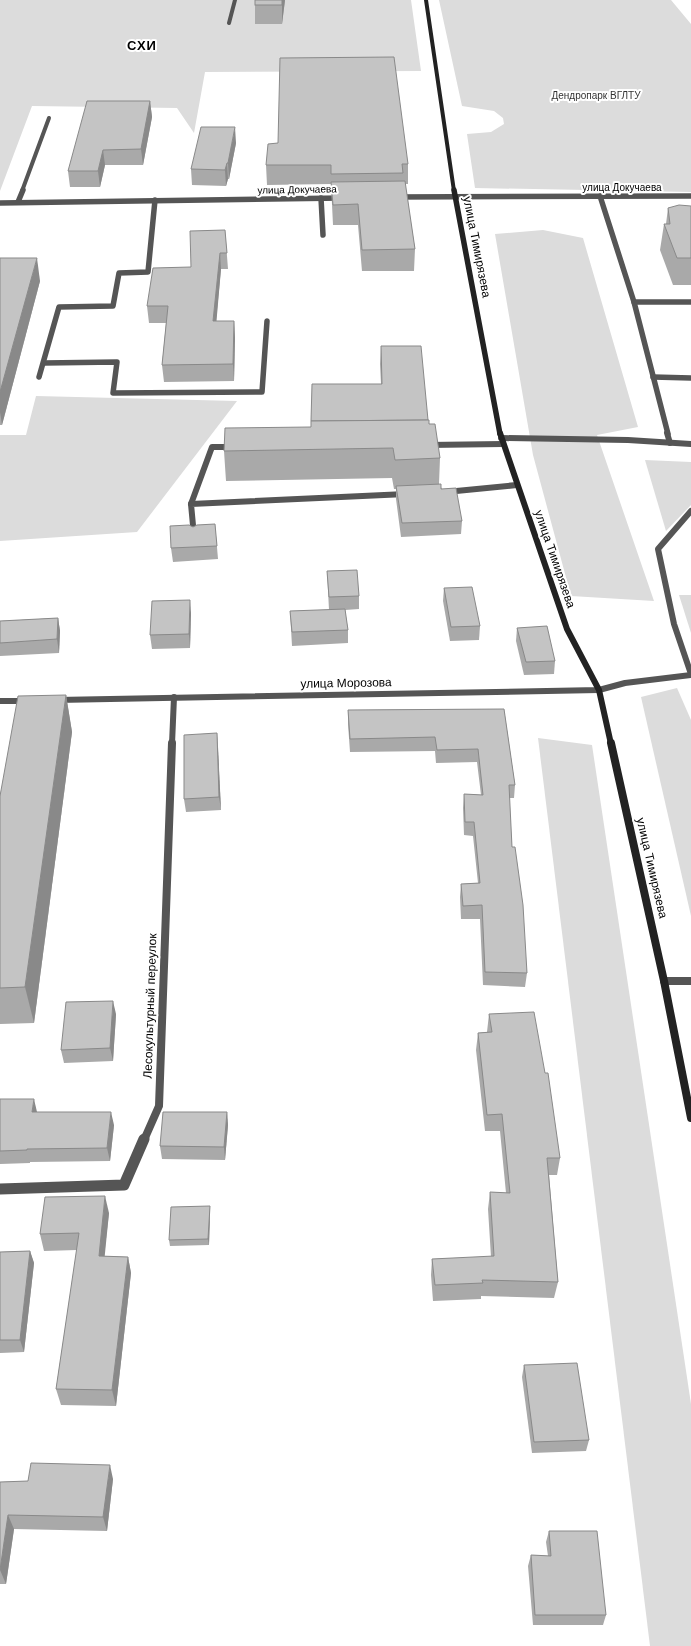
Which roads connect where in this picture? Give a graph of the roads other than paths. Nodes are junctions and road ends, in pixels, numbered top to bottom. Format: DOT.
graph roads {
  1 [pos="235,0"];
  2 [pos="426,0"];
  3 [pos="229,23"];
  4 [pos="49,118"];
  5 [pos="455,196"];
  6 [pos="600,196"];
  7 [pos="691,196"];
  8 [pos="352,197"];
  9 [pos="391,197"];
  10 [pos="321,198"];
  11 [pos="155,200"];
  12 [pos="18,202"];
  13 [pos="0,203"];
  14 [pos="323,235"];
  15 [pos="634,302"];
  16 [pos="691,302"];
  17 [pos="267,321"];
  18 [pos="44,363"];
  19 [pos="39,377"];
  20 [pos="653,377"];
  21 [pos="691,378"];
  22 [pos="502,441"];
  23 [pos="670,443"];
  24 [pos="691,444"];
  25 [pos="421,445"];
  26 [pos="243,447"];
  27 [pos="517,485"];
  28 [pos="438,492"];
  29 [pos="414,493"];
  30 [pos="191,504"];
  31 [pos="691,511"];
  32 [pos="194,536"];
  33 [pos="691,675"];
  34 [pos="599,690"];
  35 [pos="174,697"];
  36 [pos="0,701"];
  37 [pos="664,981"];
  38 [pos="691,981"];
  39 [pos="691,1118"];
  40 [pos="0,1189"];
  1 -- 3 [label="street"];
  2 -- 5 [label="main road, улица Тимирязева"];
  4 -- 12 [label="street"];
  5 -- 6 [label="street, улица Докучаева"];
  5 -- 9 [label="street, улица Докучаева"];
  5 -- 22 [label="main road, улица Тимирязева"];
  6 -- 7 [label="street, улица Докучаева"];
  6 -- 15 [label="street"];
  8 -- 10 [label="street, улица Докучаева"];
  10 -- 11 [label="street, улица Докучаева"];
  10 -- 14 [label="street"];
  11 -- 12 [label="street, улица Докучаева"];
  11 -- 18 [label="street"];
  12 -- 13 [label="street, улица Докучаева"];
  15 -- 16 [label="street"];
  15 -- 20 [label="street"];
  17 -- 18 [label="street"];
  18 -- 19 [label="street"];
  20 -- 21 [label="street"];
  20 -- 23 [label="street"];
  22 -- 23 [label="street"];
  22 -- 25 [label="street"];
  22 -- 27 [label="main road, улица Тимирязева"];
  23 -- 24 [label="street"];
  26 -- 30 [label="street"];
  27 -- 28 [label="street"];
  27 -- 34 [label="main road, улица Тимирязева"];
  29 -- 30 [label="street"];
  30 -- 32 [label="street"];
  31 -- 33 [label="street"];
  33 -- 34 [label="street, улица Морозова"];
  34 -- 35 [label="street, улица Морозова"];
  34 -- 37 [label="main road, улица Тимирязева"];
  35 -- 36 [label="street, улица Морозова"];
  35 -- 40 [label="street, Лесокультурный переулок"];
  37 -- 38 [label="street"];
  37 -- 39 [label="main road, улица Тимирязева"];
}
